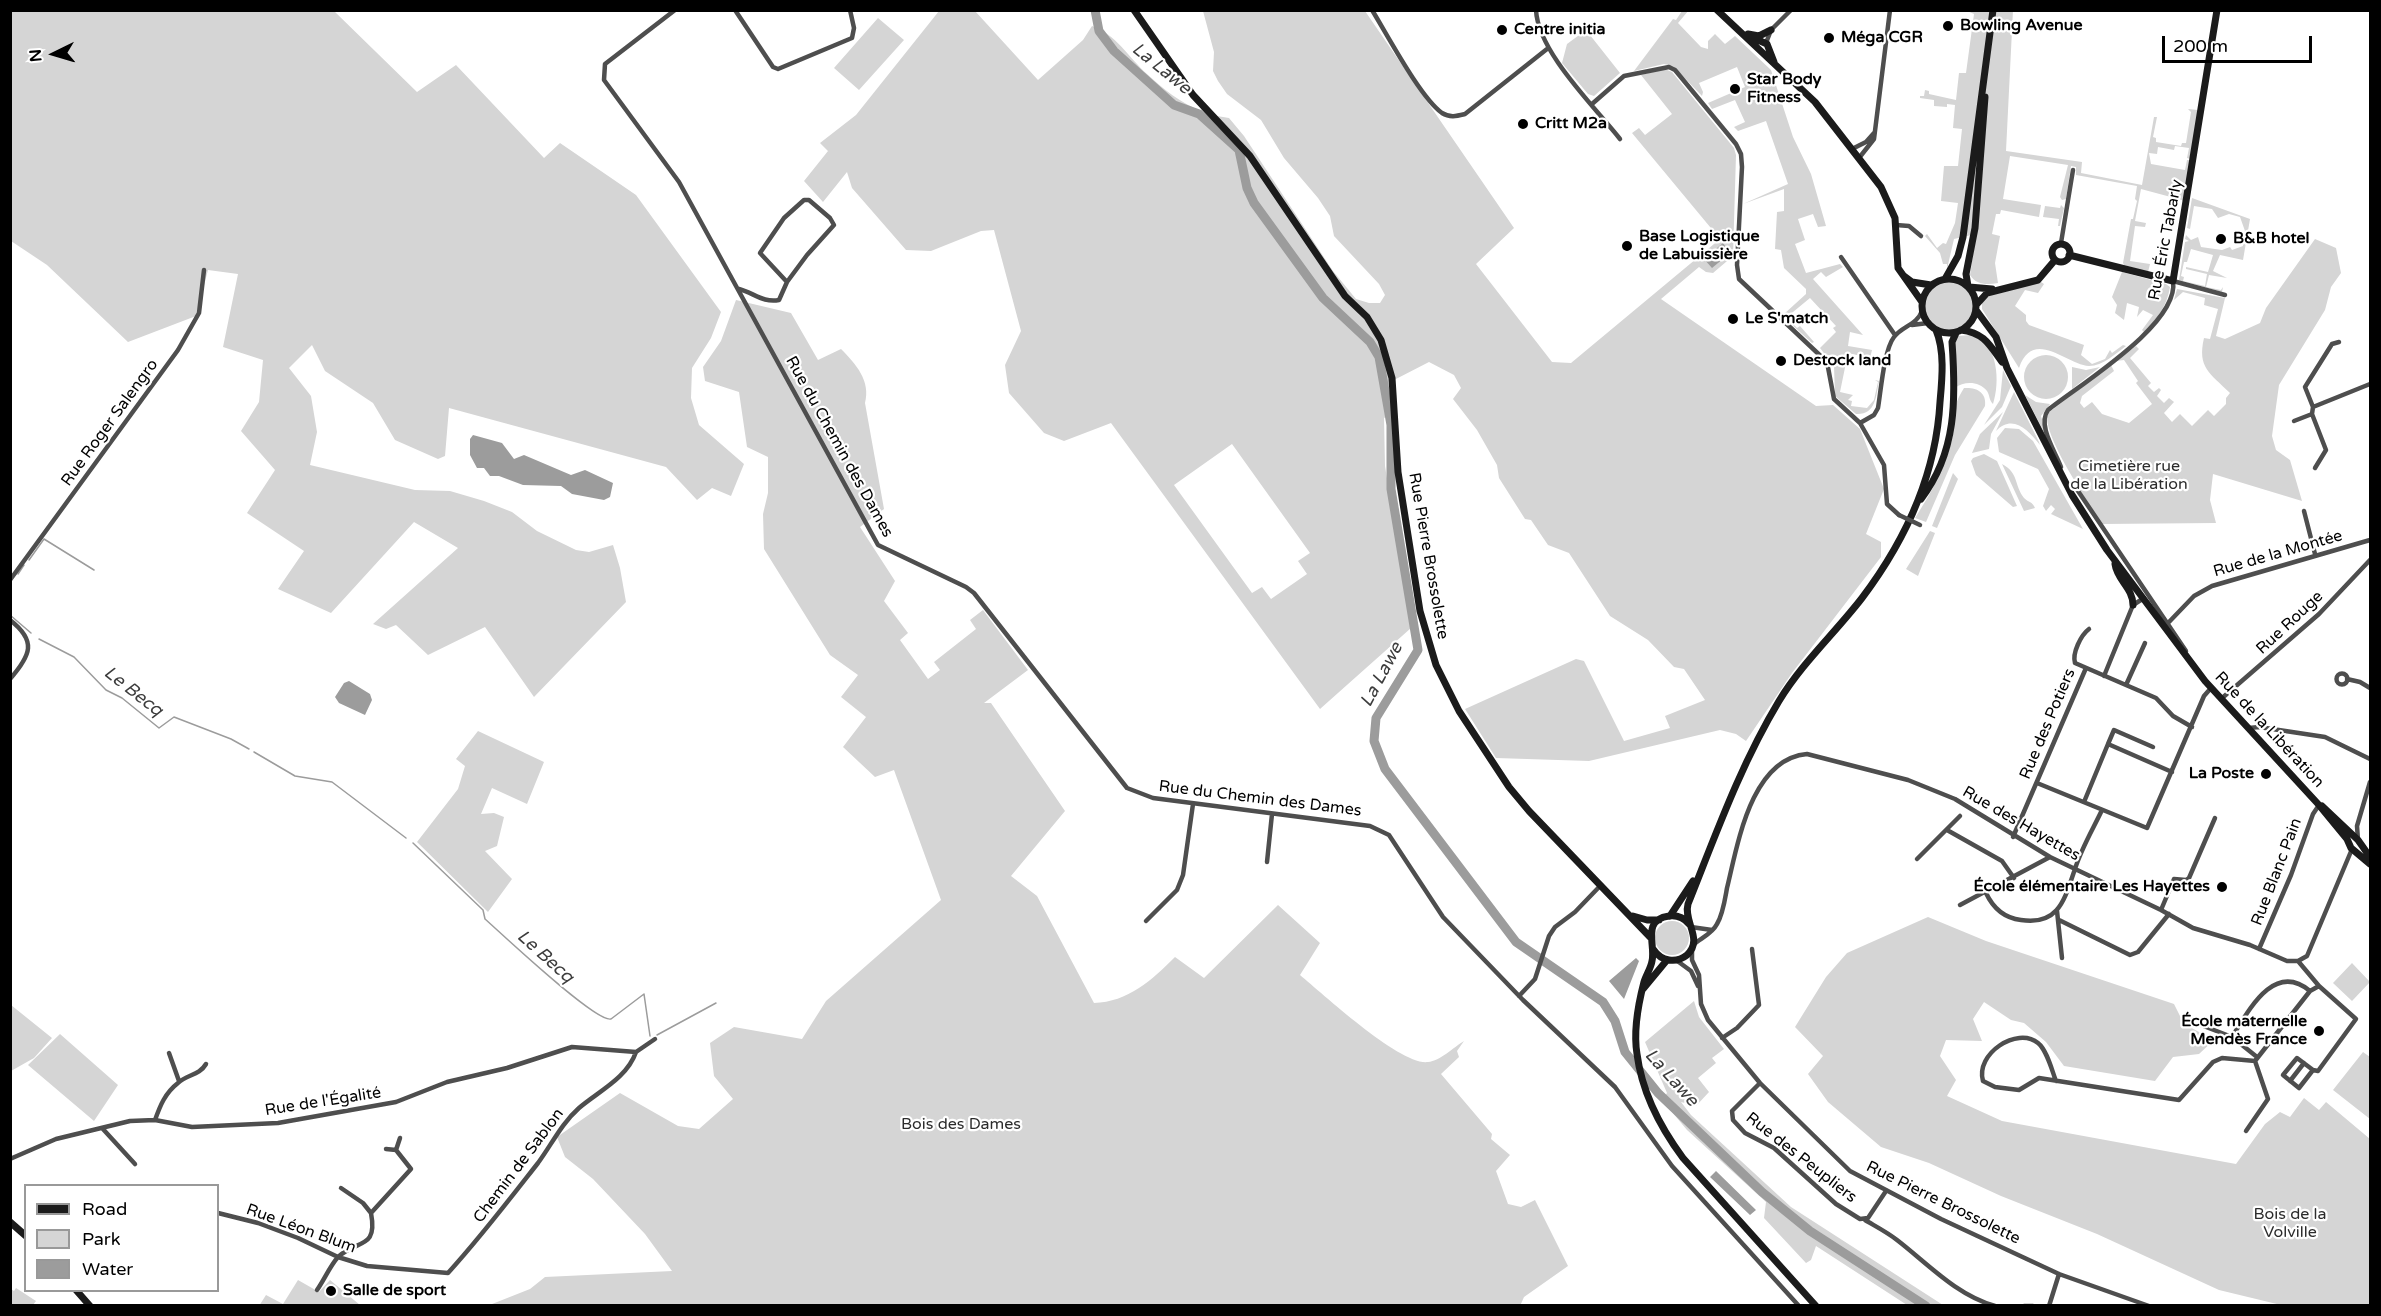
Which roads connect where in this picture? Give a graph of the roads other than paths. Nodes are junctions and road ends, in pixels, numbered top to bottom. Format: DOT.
graph roads {
  1 [pos="675,10"];
  2 [pos="735,10"];
  3 [pos="850,10"];
  4 [pos="1134,10"];
  5 [pos="1372,10"];
  6 [pos="1536,10"];
  7 [pos="1717,10"];
  8 [pos="1722,10"];
  9 [pos="1791,10"];
  10 [pos="1890,10"];
  11 [pos="1993,10"];
  12 [pos="2217,10"];
  13 [pos="1771,30"];
  14 [pos="1746,34"];
  15 [pos="1764,47"];
  16 [pos="1547,49"];
  17 [pos="1986,67"];
  18 [pos="1592,104"];
  19 [pos="1875,131"];
  20 [pos="1620,139"];
  21 [pos="1852,149"];
  22 [pos="1859,158"];
  23 [pos="2073,170"];
  24 [pos="1896,225"];
  25 [pos="1921,236"];
  26 [pos="2061,243"];
  27 [pos="2069,255"];
  28 [pos="1841,257"];
  29 [pos="2055,260"];
  30 [pos="204,270"];
  31 [pos="1900,272"];
  32 [pos="1945,279"];
  33 [pos="2173,281"];
  34 [pos="787,282"];
  35 [pos="1931,285"];
  36 [pos="1969,286"];
  37 [pos="739,289"];
  38 [pos="2000,289"];
  39 [pos="2224,296"];
  40 [pos="1922,302"];
  41 [pos="1976,307"];
  42 [pos="1922,311"];
  43 [pos="1928,323"];
  44 [pos="1909,326"];
  45 [pos="1936,330"];
  46 [pos="1959,332"];
  47 [pos="1895,335"];
  48 [pos="2338,342"];
  49 [pos="2007,368"];
  50 [pos="2370,384"];
  51 [pos="2313,407"];
  52 [pos="2312,414"];
  53 [pos="2294,421"];
  54 [pos="1860,423"];
  55 [pos="2315,468"];
  56 [pos="2067,486"];
  57 [pos="2076,488"];
  58 [pos="1917,503"];
  59 [pos="2304,511"];
  60 [pos="2089,517"];
  61 [pos="1920,525"];
  62 [pos="2370,540"];
  63 [pos="2315,554"];
  64 [pos="2370,560"];
  65 [pos="2115,561"];
  66 [pos="10,580"];
  67 [pos="2146,598"];
  68 [pos="2133,605"];
  69 [pos="10,620"];
  70 [pos="2169,622"];
  71 [pos="2089,629"];
  72 [pos="2145,644"];
  73 [pos="2086,668"];
  74 [pos="2199,674"];
  75 [pos="2104,676"];
  76 [pos="10,679"];
  77 [pos="2347,679"];
  78 [pos="2126,686"];
  79 [pos="2211,688"];
  80 [pos="2370,688"];
  81 [pos="2221,699"];
  82 [pos="2192,727"];
  83 [pos="2249,728"];
  84 [pos="2108,744"];
  85 [pos="2153,747"];
  86 [pos="2370,759"];
  87 [pos="2172,772"];
  88 [pos="2370,782"];
  89 [pos="2037,783"];
  90 [pos="2084,802"];
  91 [pos="1193,804"];
  92 [pos="2319,804"];
  93 [pos="2102,810"];
  94 [pos="1272,814"];
  95 [pos="1960,816"];
  96 [pos="2215,818"];
  97 [pos="1947,830"];
  98 [pos="2013,837"];
  99 [pos="2354,844"];
  100 [pos="2050,857"];
  101 [pos="2370,857"];
  102 [pos="1917,859"];
  103 [pos="1267,862"];
  104 [pos="2370,864"];
  105 [pos="2074,869"];
  106 [pos="1698,874"];
  107 [pos="2014,878"];
  108 [pos="1601,885"];
  109 [pos="1986,893"];
  110 [pos="1960,905"];
  111 [pos="2161,910"];
  112 [pos="2057,911"];
  113 [pos="2169,914"];
  114 [pos="1630,915"];
  115 [pos="1670,916"];
  116 [pos="1659,920"];
  117 [pos="2059,920"];
  118 [pos="1146,921"];
  119 [pos="1690,925"];
  120 [pos="1712,930"];
  121 [pos="1650,937"];
  122 [pos="1692,947"];
  123 [pos="1653,949"];
  124 [pos="1752,949"];
  125 [pos="2259,949"];
  126 [pos="2062,958"];
  127 [pos="1667,960"];
  128 [pos="1676,960"];
  129 [pos="2298,961"];
  130 [pos="2319,986"];
  131 [pos="1643,989"];
  132 [pos="1699,989"];
  133 [pos="2310,991"];
  134 [pos="1519,996"];
  135 [pos="2201,1025"];
  136 [pos="2232,1037"];
  137 [pos="1722,1038"];
  138 [pos="655,1039"];
  139 [pos="636,1052"];
  140 [pos="169,1053"];
  141 [pos="2256,1059"];
  142 [pos="2304,1063"];
  143 [pos="206,1064"];
  144 [pos="2315,1071"];
  145 [pos="179,1081"];
  146 [pos="2056,1081"];
  147 [pos="2290,1081"];
  148 [pos="1760,1083"];
  149 [pos="155,1120"];
  150 [pos="102,1128"];
  151 [pos="2246,1131"];
  152 [pos="400,1138"];
  153 [pos="386,1149"];
  154 [pos="396,1150"];
  155 [pos="10,1159"];
  156 [pos="135,1164"];
  157 [pos="341,1188"];
  158 [pos="1886,1191"];
  159 [pos="219,1213"];
  160 [pos="371,1213"];
  161 [pos="1865,1220"];
  162 [pos="10,1222"];
  163 [pos="24,1234"];
  164 [pos="338,1257"];
  165 [pos="448,1273"];
  166 [pos="2059,1274"];
  167 [pos="317,1290"];
  168 [pos="78,1292"];
  169 [pos="90,1305"];
  170 [pos="1798,1305"];
  171 [pos="1816,1305"];
  172 [pos="1995,1305"];
  173 [pos="2024,1305"];
  174 [pos="2033,1305"];
  175 [pos="2049,1305"];
  176 [pos="2149,1305"];
  1 -- 37 [label="street, Rue du Chemin des Dames"];
  2 -- 3 [label="street"];
  4 -- 108 [label="main road, Rue Pierre Brossolette"];
  5 -- 16 [label="street"];
  6 -- 16 [label="street"];
  7 -- 15 [label="main road"];
  8 -- 14 [label="main road"];
  9 -- 13 [label="street"];
  10 -- 19 [label="street"];
  11 -- 17 [label="main road"];
  12 -- 33 [label="main road, Rue Éric Tabarly"];
  13 -- 14 [label="main road"];
  13 -- 15 [label="street"];
  14 -- 15 [label="main road"];
  15 -- 21 [label="main road"];
  16 -- 18 [label="street"];
  17 -- 32 [label="main road"];
  17 -- 36 [label="main road"];
  18 -- 20 [label="street"];
  18 -- 54 [label="street"];
  19 -- 21 [label="street"];
  19 -- 22 [label="street"];
  21 -- 22 [label="main road"];
  22 -- 24 [label="main road"];
  23 -- 26 [label="street"];
  24 -- 25 [label="street"];
  24 -- 31 [label="main road"];
  26 -- 27 [label="main road"];
  26 -- 29 [label="main road"];
  27 -- 29 [label="main road"];
  27 -- 33 [label="main road"];
  28 -- 47 [label="street"];
  29 -- 38 [label="main road"];
  30 -- 66 [label="street, Rue Roger Salengro"];
  31 -- 35 [label="main road"];
  31 -- 40 [label="main road"];
  32 -- 35 [label="main road"];
  32 -- 36 [label="main road"];
  33 -- 39 [label="street"];
  33 -- 56 [label="street, Rue Éric Tabarly"];
  34 -- 34 [label="street"];
  34 -- 37 [label="street"];
  35 -- 40 [label="main road"];
  36 -- 38 [label="main road"];
  36 -- 41 [label="main road"];
  37 -- 91 [label="street, Rue du Chemin des Dames"];
  38 -- 41 [label="main road"];
  40 -- 42 [label="main road"];
  41 -- 46 [label="main road"];
  41 -- 49 [label="main road, Rue de la Libération"];
  42 -- 43 [label="main road"];
  42 -- 44 [label="street"];
  43 -- 44 [label="street"];
  43 -- 45 [label="main road"];
  44 -- 47 [label="street"];
  45 -- 46 [label="main road"];
  45 -- 58 [label="main road"];
  46 -- 49 [label="main road, Rue de la Libération"];
  46 -- 58 [label="main road"];
  47 -- 54 [label="street"];
  48 -- 51 [label="street"];
  49 -- 56 [label="main road, Rue de la Libération"];
  50 -- 51 [label="street"];
  51 -- 52 [label="street"];
  52 -- 53 [label="street"];
  52 -- 55 [label="street"];
  54 -- 61 [label="street, bridge"];
  56 -- 60 [label="main road, Rue de la Libération"];
  57 -- 60 [label="street, Rue de la Libération"];
  58 -- 106 [label="main road"];
  59 -- 63 [label="street"];
  60 -- 65 [label="main road, Rue de la Libération"];
  60 -- 67 [label="street, Rue de la Libération"];
  62 -- 63 [label="street, Rue de la Montée"];
  63 -- 70 [label="street, Rue de la Montée"];
  64 -- 81 [label="street, Rue Rouge"];
  65 -- 67 [label="main road, Rue de la Libération"];
  65 -- 68 [label="main road"];
  67 -- 68 [label="street"];
  67 -- 70 [label="street, Rue de la Libération"];
  67 -- 74 [label="main road, Rue de la Libération"];
  68 -- 75 [label="street"];
  69 -- 76 [label="street"];
  70 -- 74 [label="street, Rue de la Libération"];
  71 -- 73 [label="street, Rue des Potiers"];
  72 -- 78 [label="street"];
  73 -- 75 [label="street"];
  73 -- 89 [label="street, Rue des Potiers"];
  74 -- 79 [label="main road, Rue de la Libération"];
  75 -- 78 [label="street"];
  77 -- 80 [label="street"];
  78 -- 82 [label="street"];
  79 -- 81 [label="main road, Rue de la Libération"];
  79 -- 82 [label="street"];
  81 -- 83 [label="main road, Rue de la Libération"];
  82 -- 87 [label="street"];
  83 -- 86 [label="street"];
  83 -- 92 [label="main road, Rue de la Libération"];
  84 -- 85 [label="street"];
  84 -- 87 [label="street"];
  84 -- 90 [label="street"];
  87 -- 93 [label="street"];
  88 -- 99 [label="street"];
  89 -- 90 [label="street"];
  89 -- 98 [label="street, Rue des Potiers"];
  90 -- 93 [label="street"];
  91 -- 94 [label="street, Rue du Chemin des Dames"];
  91 -- 118 [label="street"];
  92 -- 99 [label="main road, Rue de la Libération"];
  92 -- 125 [label="street, Rue Blanc Pain"];
  93 -- 105 [label="street"];
  94 -- 103 [label="street"];
  94 -- 134 [label="street, Rue du Chemin des Dames"];
  95 -- 97 [label="street"];
  96 -- 111 [label="street"];
  97 -- 102 [label="street"];
  97 -- 107 [label="street"];
  98 -- 100 [label="street, Rue des Hayettes"];
  98 -- 120 [label="street, Rue des Hayettes"];
  99 -- 101 [label="main road, Rue de la Libération"];
  99 -- 104 [label="main road, Rue de la Libération"];
  99 -- 129 [label="street"];
  100 -- 105 [label="street, Rue des Hayettes"];
  100 -- 107 [label="street"];
  105 -- 111 [label="street, Rue des Hayettes"];
  105 -- 112 [label="street"];
  106 -- 115 [label="main road"];
  106 -- 119 [label="main road"];
  107 -- 109 [label="street"];
  108 -- 114 [label="main road, Rue Pierre Brossolette"];
  108 -- 134 [label="street"];
  109 -- 110 [label="street"];
  109 -- 112 [label="street"];
  111 -- 113 [label="street, Rue des Hayettes"];
  112 -- 117 [label="street"];
  113 -- 117 [label="street"];
  113 -- 125 [label="street, Rue des Hayettes"];
  114 -- 116 [label="main road"];
  114 -- 121 [label="main road, Rue Pierre Brossolette"];
  115 -- 116 [label="main road"];
  115 -- 119 [label="main road"];
  116 -- 121 [label="main road"];
  117 -- 126 [label="street"];
  119 -- 120 [label="street"];
  119 -- 122 [label="main road"];
  120 -- 122 [label="street, Rue des Hayettes"];
  121 -- 123 [label="main road"];
  122 -- 128 [label="main road"];
  122 -- 132 [label="street, Rue Pierre Brossolette"];
  123 -- 127 [label="main road"];
  123 -- 131 [label="main road"];
  124 -- 137 [label="street"];
  125 -- 129 [label="street, Rue des Hayettes"];
  127 -- 128 [label="main road"];
  127 -- 131 [label="main road"];
  128 -- 132 [label="street, Rue Pierre Brossolette"];
  129 -- 130 [label="street"];
  130 -- 133 [label="street"];
  130 -- 144 [label="street"];
  131 -- 171 [label="main road"];
  132 -- 137 [label="street, Rue Pierre Brossolette"];
  133 -- 136 [label="street"];
  133 -- 141 [label="street"];
  134 -- 170 [label="street, Rue du Chemin des Dames"];
  135 -- 136 [label="street"];
  136 -- 141 [label="street"];
  137 -- 148 [label="street, Rue Pierre Brossolette"];
  138 -- 139 [label="street"];
  139 -- 149 [label="street, Rue de l'Égalité"];
  139 -- 165 [label="street, Chemin de Sablon"];
  140 -- 145 [label="street"];
  141 -- 146 [label="street"];
  141 -- 151 [label="street"];
  142 -- 144 [label="street"];
  142 -- 147 [label="street"];
  142 -- 147 [label="street"];
  143 -- 145 [label="street"];
  144 -- 147 [label="street"];
  145 -- 149 [label="street"];
  146 -- 146 [label="street"];
  148 -- 158 [label="street, Rue Pierre Brossolette"];
  148 -- 161 [label="street, Rue des Peupliers"];
  149 -- 150 [label="street, Rue de l'Égalité"];
  150 -- 155 [label="street, Rue de l'Égalité"];
  150 -- 156 [label="street"];
  152 -- 154 [label="street"];
  153 -- 154 [label="street"];
  154 -- 160 [label="street"];
  157 -- 160 [label="street"];
  158 -- 161 [label="street, Rue des Peupliers"];
  158 -- 166 [label="street, Rue Pierre Brossolette"];
  159 -- 164 [label="street, Rue Léon Blum"];
  160 -- 164 [label="street"];
  161 -- 172 [label="street"];
  162 -- 163 [label="main road"];
  164 -- 165 [label="street, Rue Léon Blum"];
  164 -- 167 [label="street"];
  166 -- 175 [label="street"];
  166 -- 176 [label="street, Rue Pierre Brossolette"];
  168 -- 169 [label="main road"];
  173 -- 174 [label="street"];
}
